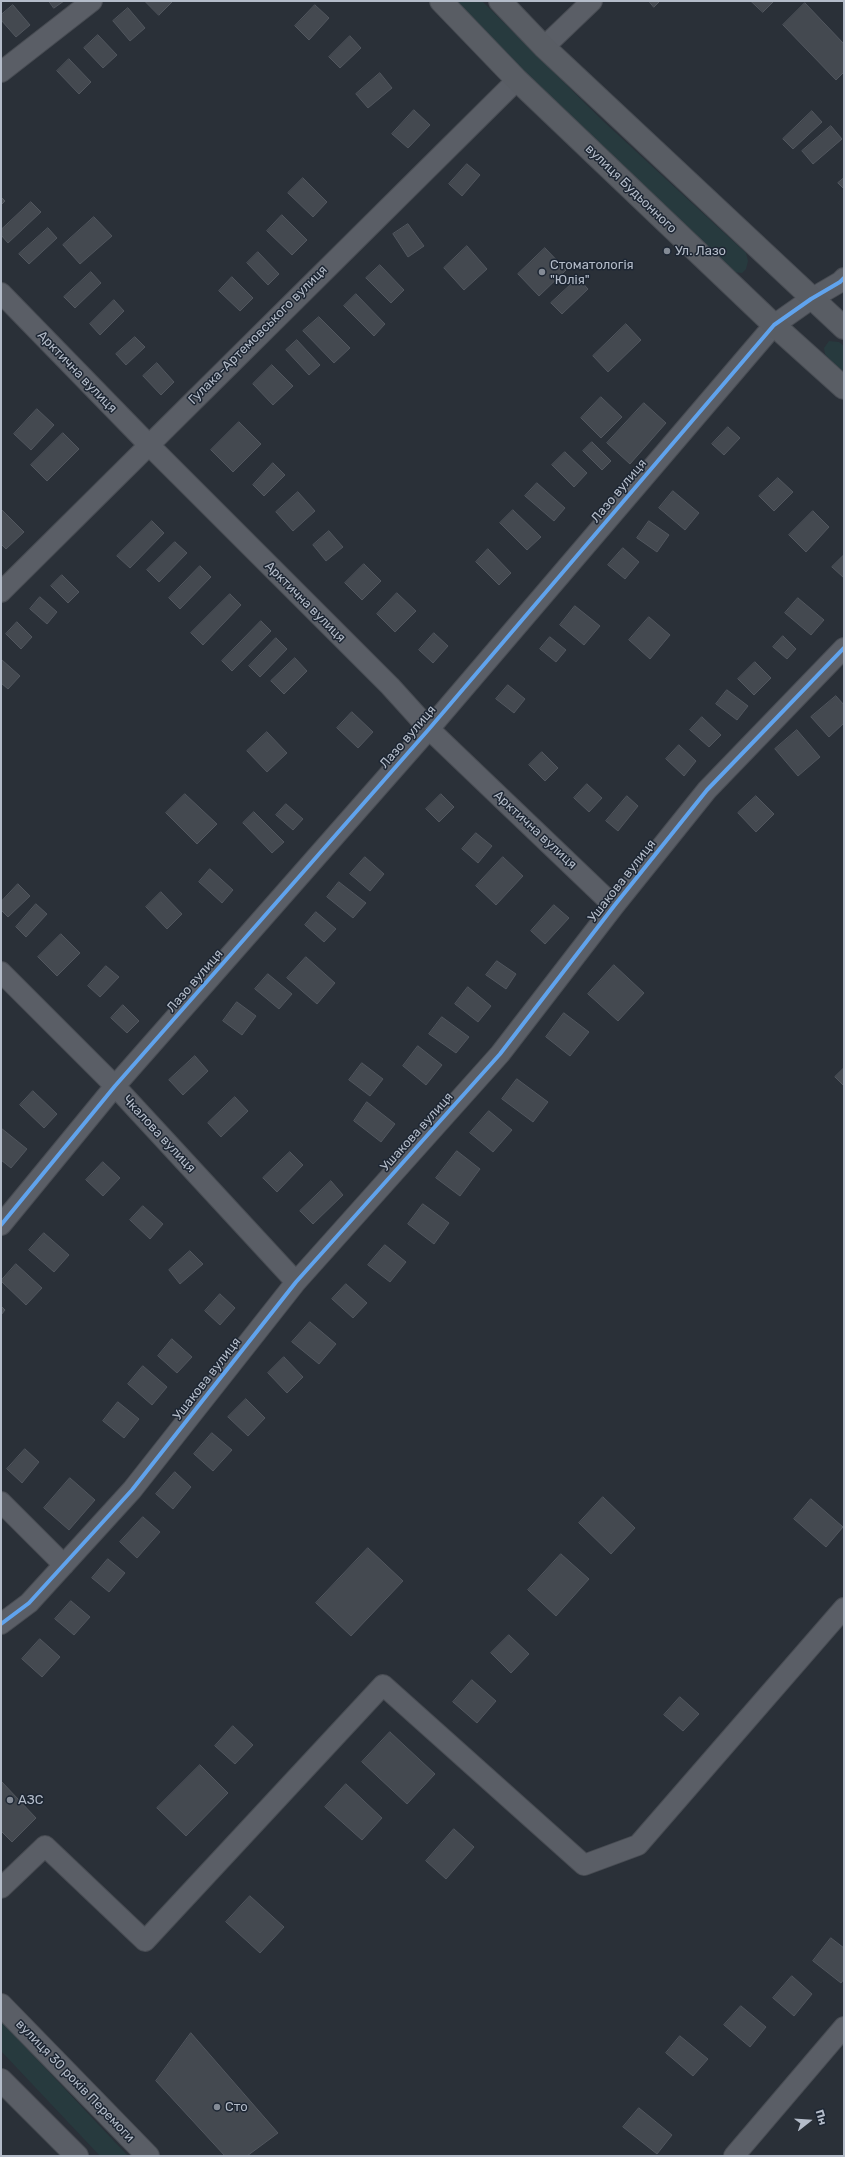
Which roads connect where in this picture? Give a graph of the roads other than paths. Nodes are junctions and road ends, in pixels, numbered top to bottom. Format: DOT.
graph roads {
  1 [pos="92,1"];
  2 [pos="441,1"];
  3 [pos="500,1"];
  4 [pos="592,1"];
  5 [pos="544,47"];
  6 [pos="1,72"];
  7 [pos="517,80"];
  8 [pos="844,278"];
  9 [pos="1,293"];
  10 [pos="811,298"];
  11 [pos="774,325"];
  12 [pos="844,328"];
  13 [pos="844,388"];
  14 [pos="148,444"];
  15 [pos="1,592"];
  16 [pos="844,648"];
  17 [pos="428,729"];
  18 [pos="614,906"];
  19 [pos="1,972"];
  20 [pos="115,1086"];
  21 [pos="1,1225"];
  22 [pos="296,1282"];
  23 [pos="1,1502"];
  24 [pos="64,1565"];
  25 [pos="844,1608"];
  26 [pos="1,1624"];
  27 [pos="1,1888"];
  28 [pos="1,2005"];
  29 [pos="844,2027"];
  30 [pos="1,2080"];
  31 [pos="78,2156"];
  32 [pos="148,2156"];
  33 [pos="734,2156"];
  1 -- 6 [label="street"];
  2 -- 7 [label="main road, вулиця Будьонного"];
  3 -- 5 [label="main road"];
  4 -- 5 [label="street"];
  5 -- 10 [label="main road"];
  7 -- 11 [label="main road, вулиця Будьонного"];
  7 -- 14 [label="street, Гулака-Артемовського вулиця"];
  8 -- 10 [label="street, Лазо вулиця"];
  9 -- 14 [label="street, Арктична вулиця"];
  10 -- 11 [label="street, Лазо вулиця"];
  10 -- 12 [label="main road"];
  11 -- 13 [label="main road, вулиця Будьонного"];
  11 -- 17 [label="street, Лазо вулиця"];
  14 -- 15 [label="street, Гулака-Артемовського вулиця"];
  14 -- 17 [label="street, Арктична вулиця"];
  16 -- 18 [label="street, Ушакова вулиця"];
  17 -- 18 [label="street, Арктична вулиця"];
  17 -- 20 [label="street, Лазо вулиця"];
  18 -- 22 [label="street, Ушакова вулиця"];
  19 -- 20 [label="street, Чкалова вулиця"];
  20 -- 21 [label="street, Лазо вулиця"];
  20 -- 22 [label="street, Чкалова вулиця"];
  22 -- 24 [label="street, Ушакова вулиця"];
  23 -- 24 [label="street"];
  24 -- 26 [label="street, Ушакова вулиця"];
  25 -- 27 [label="street"];
  28 -- 32 [label="street, вулиця 30 років Перемоги"];
  29 -- 33 [label="street"];
  30 -- 31 [label="street"];
}
